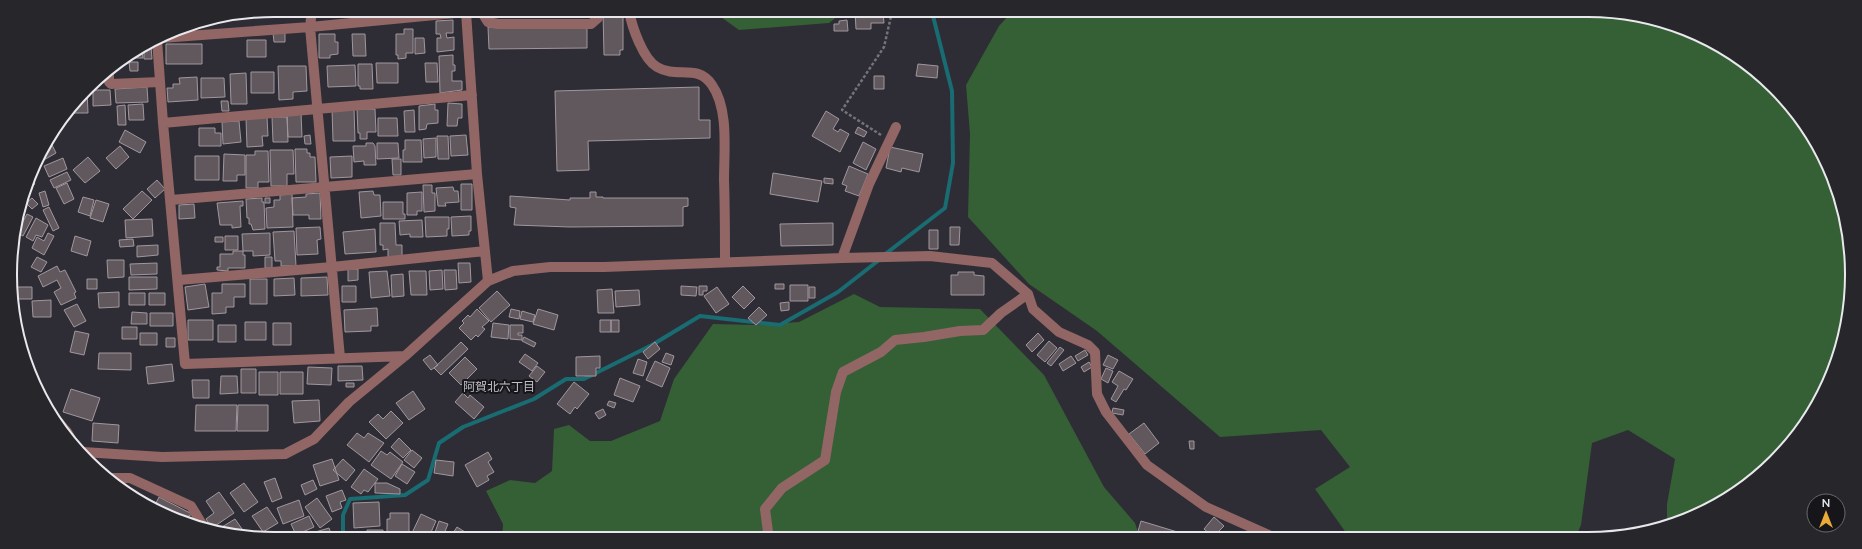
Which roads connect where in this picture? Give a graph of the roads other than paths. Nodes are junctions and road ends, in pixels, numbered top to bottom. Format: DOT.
graph roads {
  1 [pos="311,17"];
  2 [pos="408,17"];
  3 [pos="467,17"];
  4 [pos="485,17"];
  5 [pos="598,17"];
  6 [pos="631,17"];
  7 [pos="310,27"];
  8 [pos="176,37"];
  9 [pos="157,46"];
  10 [pos="109,78"];
  11 [pos="160,82"];
  12 [pos="472,95"];
  13 [pos="318,108"];
  14 [pos="163,123"];
  15 [pos="896,127"];
  16 [pos="477,174"];
  17 [pos="326,188"];
  18 [pos="171,200"];
  19 [pos="485,251"];
  20 [pos="842,258"];
  21 [pos="725,262"];
  22 [pos="332,267"];
  23 [pos="178,280"];
  24 [pos="488,280"];
  25 [pos="1028,294"];
  26 [pos="405,356"];
  27 [pos="340,358"];
  28 [pos="88,452"];
  29 [pos="117,478"];
  30 [pos="199,520"];
  31 [pos="768,532"];
  32 [pos="1263,532"];
  1 -- 7 [label="street"];
  2 -- 7 [label="street"];
  3 -- 12 [label="street"];
  4 -- 5 [label="street"];
  6 -- 21 [label="street"];
  7 -- 8 [label="street"];
  7 -- 13 [label="street"];
  9 -- 11 [label="street"];
  10 -- 11 [label="street"];
  11 -- 14 [label="street"];
  12 -- 13 [label="street"];
  12 -- 16 [label="street"];
  13 -- 14 [label="street"];
  13 -- 17 [label="street"];
  14 -- 18 [label="street"];
  15 -- 20 [label="street"];
  16 -- 17 [label="street"];
  16 -- 19 [label="street"];
  17 -- 18 [label="street"];
  17 -- 22 [label="street"];
  18 -- 23 [label="street"];
  19 -- 22 [label="street"];
  19 -- 24 [label="street"];
  20 -- 21 [label="street"];
  20 -- 25 [label="street"];
  21 -- 24 [label="street"];
  22 -- 23 [label="street"];
  22 -- 27 [label="street"];
  23 -- 27 [label="street"];
  24 -- 26 [label="street"];
  25 -- 31 [label="street"];
  25 -- 32 [label="street"];
  26 -- 27 [label="street"];
  26 -- 28 [label="street"];
  29 -- 30 [label="street"];
}
